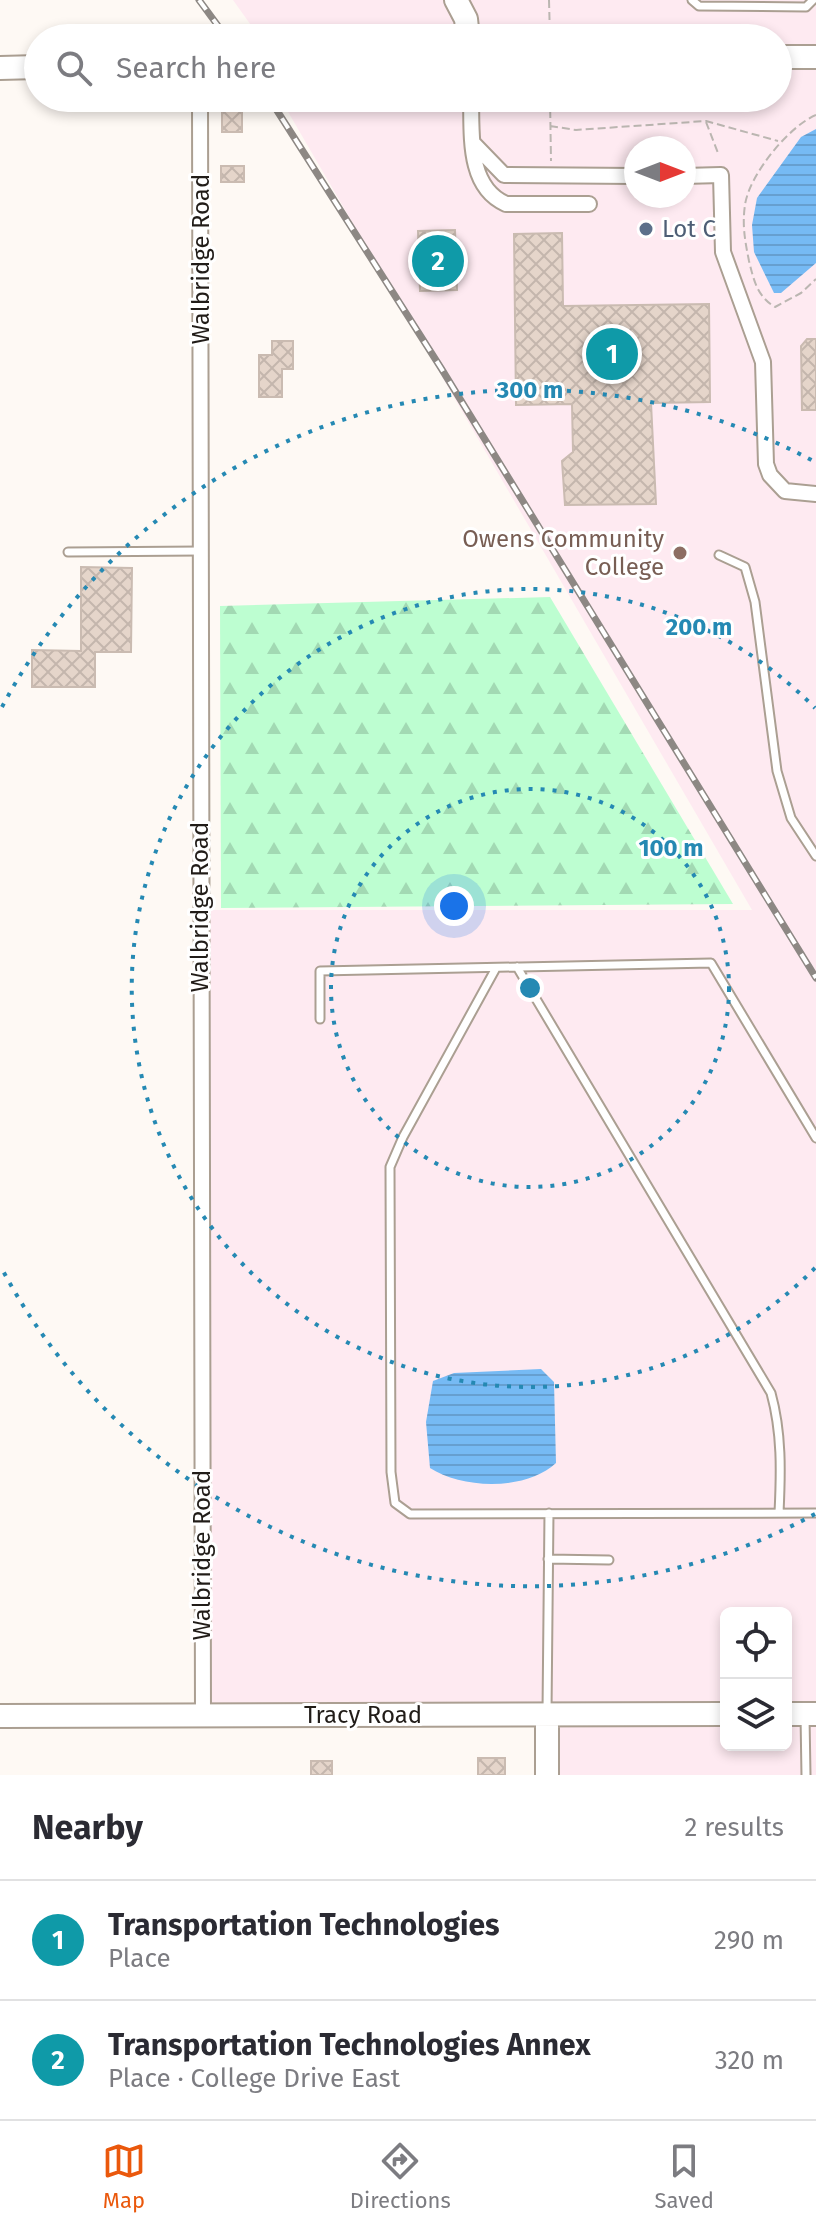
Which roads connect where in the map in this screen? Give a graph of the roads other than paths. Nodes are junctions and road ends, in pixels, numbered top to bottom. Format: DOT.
graph roads {
  1 [pos="456,0"];
  2 [pos="692,0"];
  3 [pos="813,0"];
  4 [pos="763,3"];
  5 [pos="467,24"];
  6 [pos="792,57"];
  7 [pos="816,57"];
  8 [pos="24,67"];
  9 [pos="0,68"];
  10 [pos="200,112"];
  11 [pos="472,112"];
  12 [pos="473,143"];
  13 [pos="624,176"];
  14 [pos="696,176"];
  15 [pos="589,204"];
  16 [pos="816,494"];
  17 [pos="201,551"];
  18 [pos="68,552"];
  19 [pos="719,555"];
  20 [pos="816,856"];
  21 [pos="517,967"];
  22 [pos="496,968"];
  23 [pos="320,1019"];
  24 [pos="816,1138"];
  25 [pos="549,1513"];
  26 [pos="779,1513"];
  27 [pos="816,1513"];
  28 [pos="548,1559"];
  29 [pos="609,1560"];
  30 [pos="547,1714"];
  31 [pos="720,1714"];
  32 [pos="802,1714"];
  33 [pos="203,1715"];
  34 [pos="0,1716"];
  35 [pos="547,1775"];
  36 [pos="806,1775"];
  1 -- 5 [label="street"];
  2 -- 4 [label="lane"];
  3 -- 4 [label="lane"];
  6 -- 7 [label="street"];
  8 -- 9 [label="street"];
  10 -- 17 [label="street, Walbridge Road"];
  11 -- 12 [label="street"];
  12 -- 13 [label="street"];
  12 -- 15 [label="street"];
  14 -- 16 [label="street"];
  17 -- 18 [label="lane"];
  17 -- 33 [label="street, Walbridge Road"];
  19 -- 20 [label="lane"];
  21 -- 22 [label="lane"];
  21 -- 24 [label="lane"];
  21 -- 26 [label="lane"];
  22 -- 23 [label="lane"];
  22 -- 25 [label="lane"];
  25 -- 26 [label="lane"];
  25 -- 28 [label="lane"];
  26 -- 27 [label="lane"];
  28 -- 29 [label="lane"];
  28 -- 30 [label="lane"];
  30 -- 31 [label="street, Tracy Road"];
  30 -- 33 [label="street, Tracy Road"];
  30 -- 35 [label="street"];
  32 -- 36 [label="lane"];
  33 -- 34 [label="street, Tracy Road"];
}
